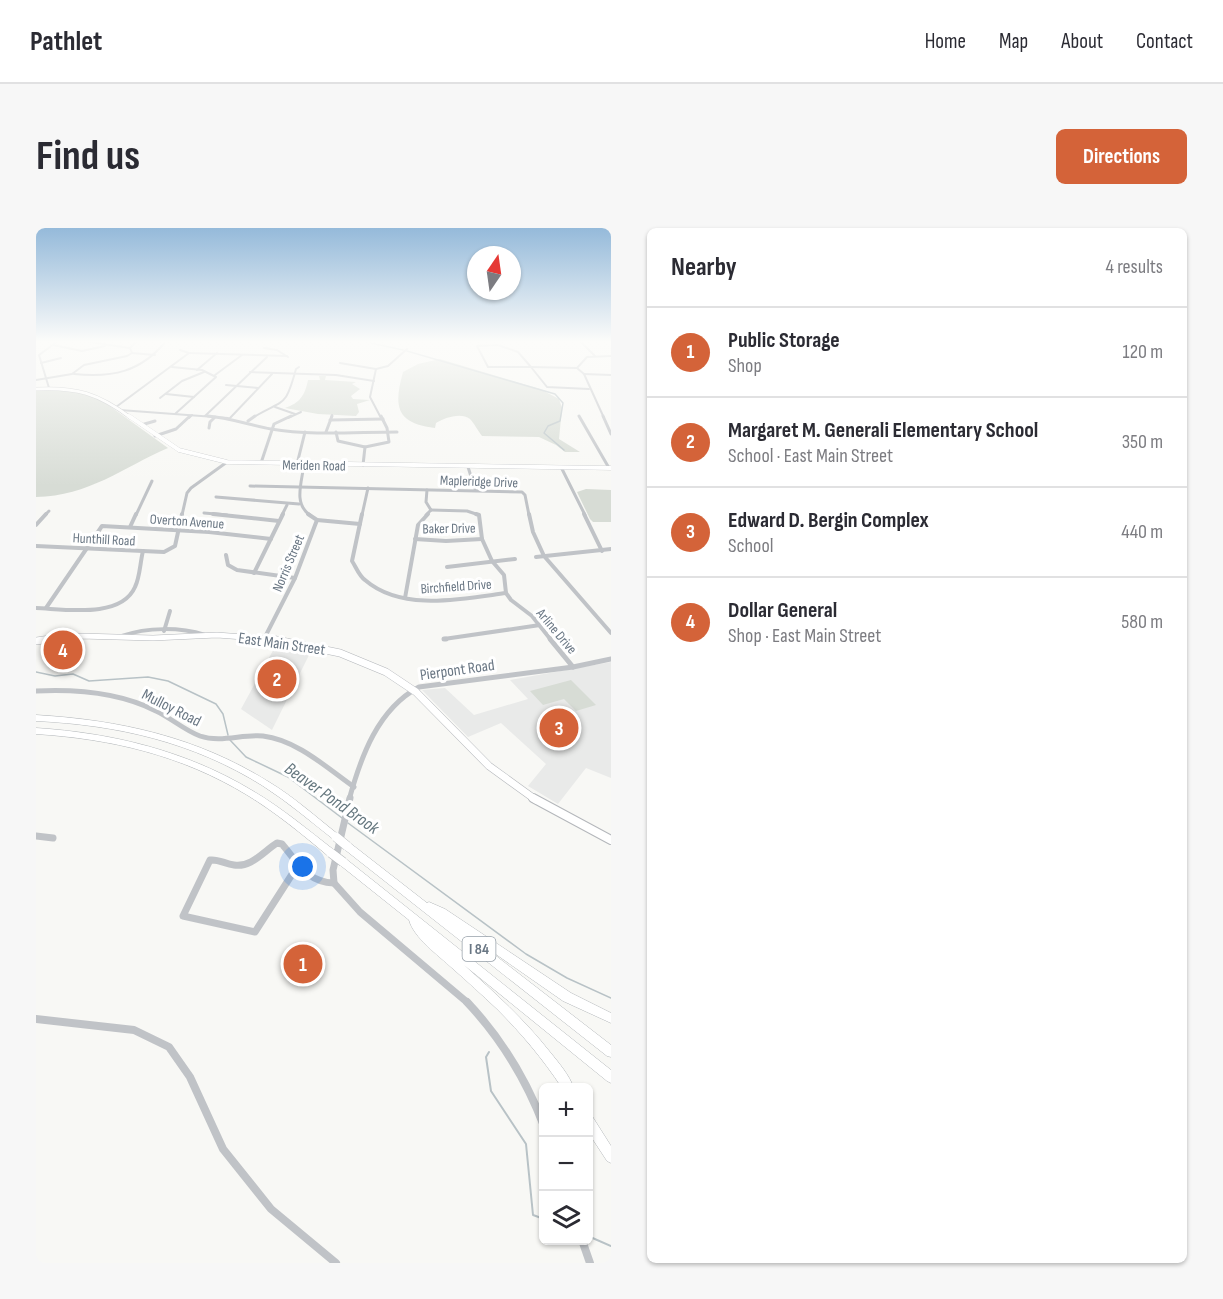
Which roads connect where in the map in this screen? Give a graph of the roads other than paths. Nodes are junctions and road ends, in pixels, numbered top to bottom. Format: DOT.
graph roads {
  1 [pos="74,389"];
  2 [pos="143,389"];
  3 [pos="172,389"];
  4 [pos="204,389"];
  5 [pos="231,389"];
  6 [pos="257,389"];
  7 [pos="290,389"];
  8 [pos="372,389"];
  9 [pos="590,389"];
  10 [pos="166,394"];
  11 [pos="194,397"];
  12 [pos="160,398"];
  13 [pos="275,406"];
  14 [pos="118,408"];
  15 [pos="301,412"];
  16 [pos="175,414"];
  17 [pos="295,414"];
  18 [pos="192,415"];
  19 [pos="332,415"];
  20 [pos="205,416"];
  21 [pos="579,416"];
  22 [pos="215,417"];
  23 [pos="230,418"];
  24 [pos="383,419"];
  25 [pos="330,420"];
  26 [pos="155,421"];
  27 [pos="248,421"];
  28 [pos="141,424"];
  29 [pos="209,428"];
  30 [pos="271,429"];
  31 [pos="305,432"];
  32 [pos="326,432"];
  33 [pos="336,432"];
  34 [pos="388,432"];
  35 [pos="397,432"];
  36 [pos="611,434"];
  37 [pos="155,436"];
  38 [pos="365,447"];
  39 [pos="227,462"];
  40 [pos="261,464"];
  41 [pos="297,464"];
  42 [pos="304,464"];
  43 [pos="363,465"];
  44 [pos="468,467"];
  45 [pos="561,467"];
  46 [pos="610,468"];
  47 [pos="152,481"];
  48 [pos="250,486"];
  49 [pos="301,486"];
  50 [pos="368,488"];
  51 [pos="475,489"];
  52 [pos="427,490"];
  53 [pos="216,497"];
  54 [pos="299,504"];
  55 [pos="287,505"];
  56 [pos="431,510"];
  57 [pos="49,511"];
  58 [pos="204,513"];
  59 [pos="317,520"];
  60 [pos="279,521"];
  61 [pos="360,524"];
  62 [pos="36,525"];
  63 [pos="102,526"];
  64 [pos="130,527"];
  65 [pos="178,532"];
  66 [pos="271,539"];
  67 [pos="415,539"];
  68 [pos="482,539"];
  69 [pos="36,546"];
  70 [pos="86,549"];
  71 [pos="611,549"];
  72 [pos="143,551"];
  73 [pos="602,551"];
  74 [pos="226,555"];
  75 [pos="544,556"];
  76 [pos="536,557"];
  77 [pos="514,559"];
  78 [pos="492,561"];
  79 [pos="447,567"];
  80 [pos="254,573"];
  81 [pos="295,578"];
  82 [pos="506,593"];
  83 [pos="405,598"];
  84 [pos="36,608"];
  85 [pos="46,608"];
  86 [pos="170,611"];
  87 [pos="540,625"];
  88 [pos="164,631"];
  89 [pos="611,633"];
  90 [pos="205,635"];
  91 [pos="122,636"];
  92 [pos="264,639"];
  93 [pos="444,639"];
  94 [pos="36,641"];
  95 [pos="611,659"];
  96 [pos="573,668"];
  97 [pos="412,689"];
  98 [pos="36,691"];
  99 [pos="36,718"];
  100 [pos="36,730"];
  101 [pos="354,787"];
  102 [pos="36,836"];
  103 [pos="53,838"];
  104 [pos="611,840"];
  105 [pos="298,865"];
  106 [pos="334,883"];
  107 [pos="422,904"];
  108 [pos="411,917"];
  109 [pos="611,1018"];
  110 [pos="36,1019"];
  111 [pos="611,1052"];
  112 [pos="611,1077"];
  113 [pos="565,1083"];
  114 [pos="539,1117"];
  115 [pos="593,1128"];
  116 [pos="611,1157"];
  117 [pos="584,1245"];
  118 [pos="336,1263"];
  119 [pos="590,1263"];
  1 -- 14 [label="main road, Meriden Road"];
  2 -- 14 [label="street"];
  3 -- 10 [label="street"];
  4 -- 11 [label="street"];
  5 -- 20 [label="street"];
  6 -- 23 [label="street"];
  7 -- 13 [label="street"];
  8 -- 24 [label="street"];
  9 -- 36 [label="street"];
  10 -- 11 [label="street"];
  10 -- 12 [label="street"];
  11 -- 16 [label="street"];
  13 -- 17 [label="street"];
  13 -- 27 [label="street"];
  14 -- 16 [label="street"];
  14 -- 28 [label="main road, Meriden Road"];
  15 -- 17 [label="street"];
  16 -- 18 [label="street"];
  17 -- 30 [label="street"];
  18 -- 20 [label="street"];
  18 -- 37 [label="street"];
  19 -- 25 [label="street"];
  20 -- 22 [label="street"];
  21 -- 46 [label="street"];
  22 -- 23 [label="street"];
  22 -- 29 [label="street"];
  23 -- 27 [label="street"];
  24 -- 25 [label="street"];
  24 -- 34 [label="street"];
  25 -- 32 [label="street"];
  26 -- 28 [label="street"];
  27 -- 30 [label="street"];
  28 -- 37 [label="main road, Meriden Road"];
  30 -- 31 [label="street"];
  30 -- 40 [label="street"];
  31 -- 32 [label="street"];
  31 -- 41 [label="street"];
  32 -- 33 [label="street"];
  33 -- 34 [label="street"];
  33 -- 38 [label="street"];
  34 -- 35 [label="street"];
  34 -- 38 [label="street"];
  37 -- 39 [label="main road, Meriden Road"];
  38 -- 43 [label="street"];
  39 -- 40 [label="main road, Meriden Road"];
  39 -- 65 [label="street"];
  40 -- 41 [label="main road, Meriden Road"];
  41 -- 42 [label="main road, Meriden Road"];
  42 -- 43 [label="main road, Meriden Road"];
  42 -- 49 [label="street"];
  43 -- 44 [label="main road, Meriden Road"];
  44 -- 45 [label="main road, Meriden Road"];
  44 -- 51 [label="street"];
  45 -- 46 [label="main road, Meriden Road"];
  45 -- 73 [label="street"];
  47 -- 64 [label="street"];
  48 -- 49 [label="street, Mapleridge Drive"];
  49 -- 50 [label="street, Mapleridge Drive"];
  49 -- 54 [label="street"];
  50 -- 52 [label="street, Mapleridge Drive"];
  50 -- 61 [label="street, Birchfield Drive"];
  51 -- 52 [label="street, Mapleridge Drive"];
  51 -- 75 [label="street, Mapleridge Drive"];
  52 -- 56 [label="street"];
  53 -- 55 [label="street"];
  54 -- 55 [label="street"];
  54 -- 59 [label="street, Norris Street"];
  55 -- 60 [label="street"];
  56 -- 67 [label="street"];
  56 -- 68 [label="street, Arline Drive"];
  57 -- 62 [label="street"];
  58 -- 60 [label="street"];
  59 -- 61 [label="street"];
  59 -- 81 [label="street, Norris Street"];
  60 -- 66 [label="street"];
  61 -- 83 [label="street, Birchfield Drive"];
  63 -- 64 [label="street, Overton Avenue"];
  63 -- 70 [label="street"];
  64 -- 65 [label="street, Overton Avenue"];
  65 -- 66 [label="street, Overton Avenue"];
  65 -- 72 [label="street, Hunthill Road"];
  66 -- 80 [label="street"];
  67 -- 68 [label="street, Baker Drive"];
  67 -- 83 [label="street"];
  68 -- 78 [label="street, Arline Drive"];
  69 -- 70 [label="street, Hunthill Road"];
  70 -- 72 [label="street, Hunthill Road"];
  70 -- 85 [label="street"];
  71 -- 73 [label="street"];
  72 -- 85 [label="street"];
  73 -- 75 [label="street"];
  74 -- 80 [label="street"];
  75 -- 76 [label="street"];
  75 -- 89 [label="street, Mapleridge Drive"];
  77 -- 78 [label="street"];
  78 -- 79 [label="street"];
  78 -- 82 [label="street, Arline Drive"];
  80 -- 81 [label="street"];
  81 -- 92 [label="street, Norris Street"];
  82 -- 83 [label="street, Birchfield Drive"];
  82 -- 87 [label="street, Arline Drive"];
  84 -- 85 [label="street"];
  86 -- 88 [label="street"];
  87 -- 93 [label="street"];
  87 -- 96 [label="street, Arline Drive"];
  88 -- 90 [label="street"];
  88 -- 91 [label="street"];
  90 -- 91 [label="main road, East Main Street"];
  90 -- 92 [label="main road, East Main Street"];
  91 -- 94 [label="main road, East Main Street"];
  92 -- 97 [label="main road, East Main Street"];
  95 -- 96 [label="street, Pierpont Road"];
  96 -- 97 [label="street, Pierpont Road"];
  97 -- 101 [label="street, Pierpont Road"];
  97 -- 104 [label="main road, East Main Street"];
  98 -- 101 [label="street, Mulloy Road"];
  99 -- 107 [label="highway, I 84, bridge"];
  100 -- 108 [label="highway, I 84, bridge"];
  101 -- 106 [label="street, Pierpont Road"];
  102 -- 103 [label="street"];
  105 -- 105 [label="street"];
  105 -- 106 [label="street"];
  106 -- 114 [label="street"];
  107 -- 109 [label="highway"];
  107 -- 111 [label="highway, I 84"];
  108 -- 112 [label="highway, I 84"];
  108 -- 113 [label="highway"];
  110 -- 118 [label="street"];
  115 -- 116 [label="highway"];
  117 -- 119 [label="street"];
}
